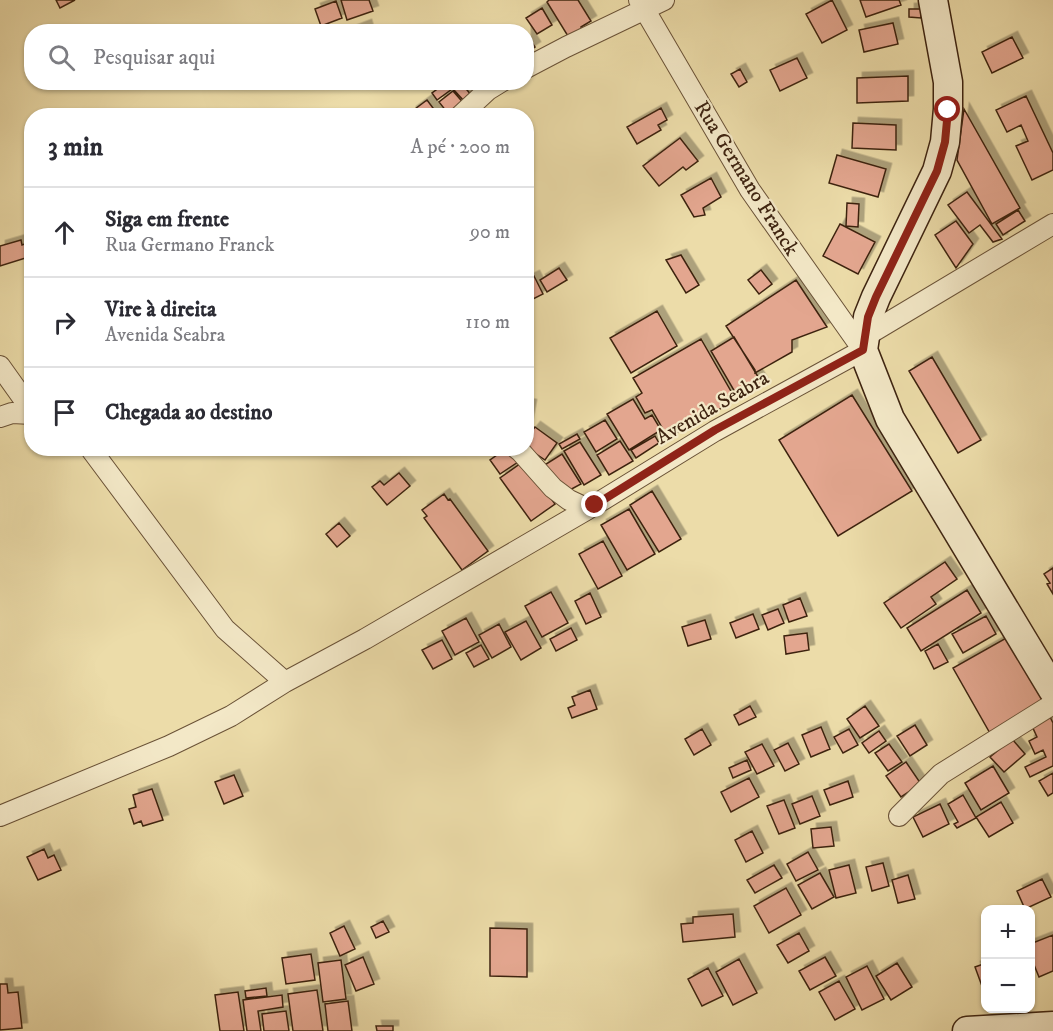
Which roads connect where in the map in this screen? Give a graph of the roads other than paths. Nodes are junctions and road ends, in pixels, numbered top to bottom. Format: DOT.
graph roads {
  1 [pos="664,0"];
  2 [pos="933,0"];
  3 [pos="642,5"];
  4 [pos="534,65"];
  5 [pos="488,90"];
  6 [pos="469,108"];
  7 [pos="1053,224"];
  8 [pos="863,344"];
  9 [pos="0,366"];
  10 [pos="24,400"];
  11 [pos="24,412"];
  12 [pos="0,417"];
  13 [pos="96,456"];
  14 [pos="524,456"];
  15 [pos="588,509"];
  16 [pos="285,682"];
  17 [pos="1053,690"];
  18 [pos="1053,704"];
  19 [pos="0,816"];
  20 [pos="899,816"];
  21 [pos="1046,1028"];
  22 [pos="967,1031"];
  1 -- 3 [label="street"];
  2 -- 8 [label="street"];
  3 -- 4 [label="street"];
  3 -- 8 [label="street, Rua Germano Franck"];
  5 -- 6 [label="street"];
  7 -- 8 [label="street, Avenida Seabra"];
  8 -- 15 [label="street, Avenida Seabra"];
  8 -- 17 [label="street, Rua Germano Franck"];
  9 -- 10 [label="street"];
  11 -- 12 [label="street"];
  13 -- 16 [label="street"];
  14 -- 15 [label="street"];
  15 -- 16 [label="street, Avenida Seabra"];
  16 -- 19 [label="street, Avenida Seabra"];
  18 -- 20 [label="street"];
  21 -- 22 [label="street"];
}
